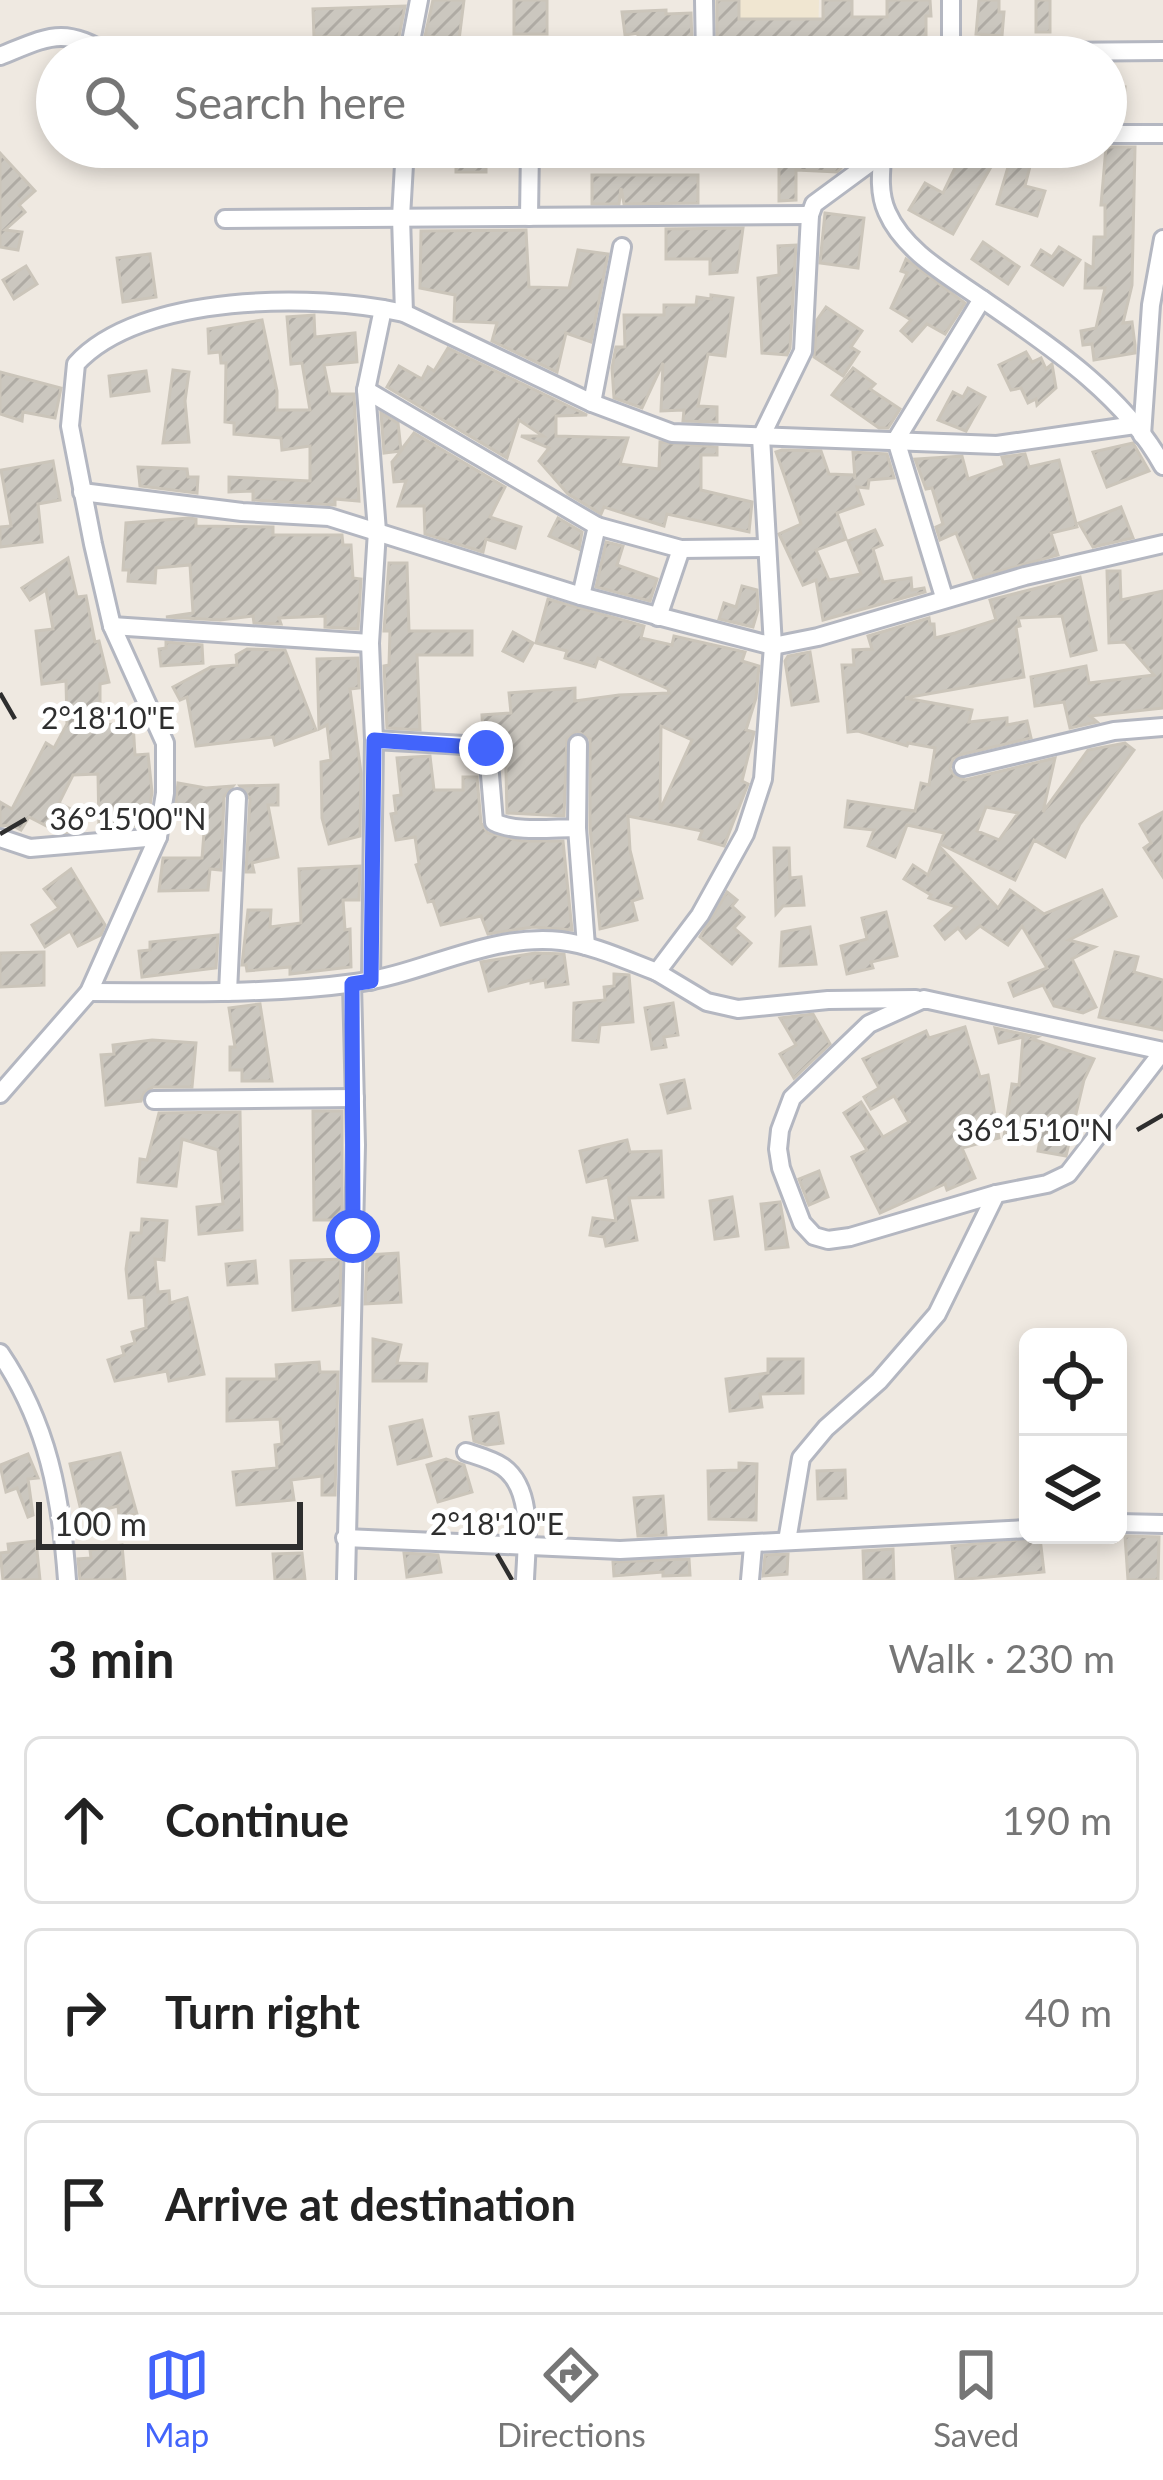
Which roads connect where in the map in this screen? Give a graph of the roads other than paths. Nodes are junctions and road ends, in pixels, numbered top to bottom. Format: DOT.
graph roads {
  1 [pos="419,0"];
  2 [pos="704,0"];
  3 [pos="951,0"];
  4 [pos="412,36"];
  5 [pos="705,36"];
  6 [pos="951,36"];
  7 [pos="36,41"];
  8 [pos="1127,51"];
  9 [pos="1163,51"];
  10 [pos="0,56"];
  11 [pos="1127,134"];
  12 [pos="1163,134"];
  13 [pos="404,168"];
  14 [pos="530,168"];
  15 [pos="861,168"];
  16 [pos="882,168"];
  17 [pos="810,215"];
  18 [pos="401,217"];
  19 [pos="529,217"];
  20 [pos="225,219"];
  21 [pos="1163,239"];
  22 [pos="622,247"];
  23 [pos="982,299"];
  24 [pos="383,309"];
  25 [pos="404,314"];
  26 [pos="366,390"];
  27 [pos="592,403"];
  28 [pos="1138,430"];
  29 [pos="760,437"];
  30 [pos="896,440"];
  31 [pos="1163,466"];
  32 [pos="82,492"];
  33 [pos="597,526"];
  34 [pos="376,531"];
  35 [pos="1163,544"];
  36 [pos="767,548"];
  37 [pos="681,549"];
  38 [pos="581,596"];
  39 [pos="944,597"];
  40 [pos="658,616"];
  41 [pos="112,626"];
  42 [pos="370,643"];
  43 [pos="773,646"];
  44 [pos="1163,727"];
  45 [pos="374,740"];
  46 [pos="578,744"];
  47 [pos="963,767"];
  48 [pos="237,798"];
  49 [pos="577,828"];
  50 [pos="158,837"];
  51 [pos="0,838"];
  52 [pos="586,946"];
  53 [pos="657,972"];
  54 [pos="362,982"];
  55 [pos="89,992"];
  56 [pos="229,992"];
  57 [pos="924,999"];
  58 [pos="1163,1051"];
  59 [pos="0,1094"];
  60 [pos="355,1098"];
  61 [pos="154,1100"];
  62 [pos="996,1194"];
  63 [pos="0,1353"];
  64 [pos="466,1452"];
  65 [pos="1127,1523"];
  66 [pos="1163,1524"];
  67 [pos="1019,1529"];
  68 [pos="345,1538"];
  69 [pos="788,1541"];
  70 [pos="754,1546"];
  71 [pos="526,1548"];
  72 [pos="68,1580"];
  73 [pos="346,1580"];
  74 [pos="525,1580"];
  75 [pos="749,1580"];
  1 -- 4 [label="street"];
  2 -- 5 [label="street"];
  3 -- 6 [label="street"];
  7 -- 10 [label="street"];
  8 -- 9 [label="street"];
  11 -- 12 [label="street"];
  13 -- 18 [label="street"];
  14 -- 19 [label="street"];
  15 -- 17 [label="street"];
  16 -- 23 [label="street"];
  17 -- 19 [label="street"];
  17 -- 29 [label="street"];
  18 -- 19 [label="street"];
  18 -- 20 [label="street"];
  18 -- 25 [label="street"];
  21 -- 28 [label="street"];
  22 -- 27 [label="street"];
  23 -- 28 [label="street"];
  23 -- 30 [label="street"];
  24 -- 25 [label="street"];
  24 -- 26 [label="street"];
  24 -- 32 [label="street"];
  25 -- 27 [label="street"];
  26 -- 33 [label="street"];
  26 -- 34 [label="street"];
  27 -- 29 [label="street"];
  28 -- 30 [label="street"];
  28 -- 31 [label="street"];
  29 -- 30 [label="street"];
  29 -- 36 [label="street"];
  30 -- 39 [label="street"];
  32 -- 34 [label="street"];
  32 -- 41 [label="street"];
  33 -- 37 [label="street"];
  33 -- 38 [label="street"];
  34 -- 38 [label="street"];
  34 -- 42 [label="street"];
  35 -- 39 [label="street"];
  36 -- 37 [label="street"];
  36 -- 43 [label="street"];
  37 -- 40 [label="street"];
  38 -- 40 [label="street"];
  39 -- 43 [label="street"];
  40 -- 43 [label="street"];
  41 -- 42 [label="street"];
  41 -- 50 [label="street"];
  42 -- 45 [label="street"];
  43 -- 53 [label="street"];
  44 -- 47 [label="street"];
  45 -- 49 [label="street"];
  45 -- 54 [label="street"];
  46 -- 49 [label="street"];
  48 -- 56 [label="street"];
  49 -- 52 [label="street"];
  50 -- 51 [label="street"];
  50 -- 55 [label="street"];
  52 -- 53 [label="street"];
  52 -- 54 [label="street"];
  53 -- 57 [label="street"];
  54 -- 56 [label="street"];
  54 -- 60 [label="street"];
  55 -- 56 [label="street"];
  55 -- 59 [label="street"];
  57 -- 58 [label="street"];
  57 -- 62 [label="street"];
  58 -- 62 [label="street"];
  60 -- 61 [label="street"];
  60 -- 68 [label="street"];
  62 -- 69 [label="street"];
  63 -- 72 [label="street"];
  64 -- 71 [label="street"];
  65 -- 66 [label="street"];
  67 -- 69 [label="street"];
  68 -- 71 [label="street"];
  68 -- 73 [label="street"];
  69 -- 70 [label="street"];
  70 -- 71 [label="street"];
  70 -- 75 [label="street"];
  71 -- 74 [label="street"];
}
